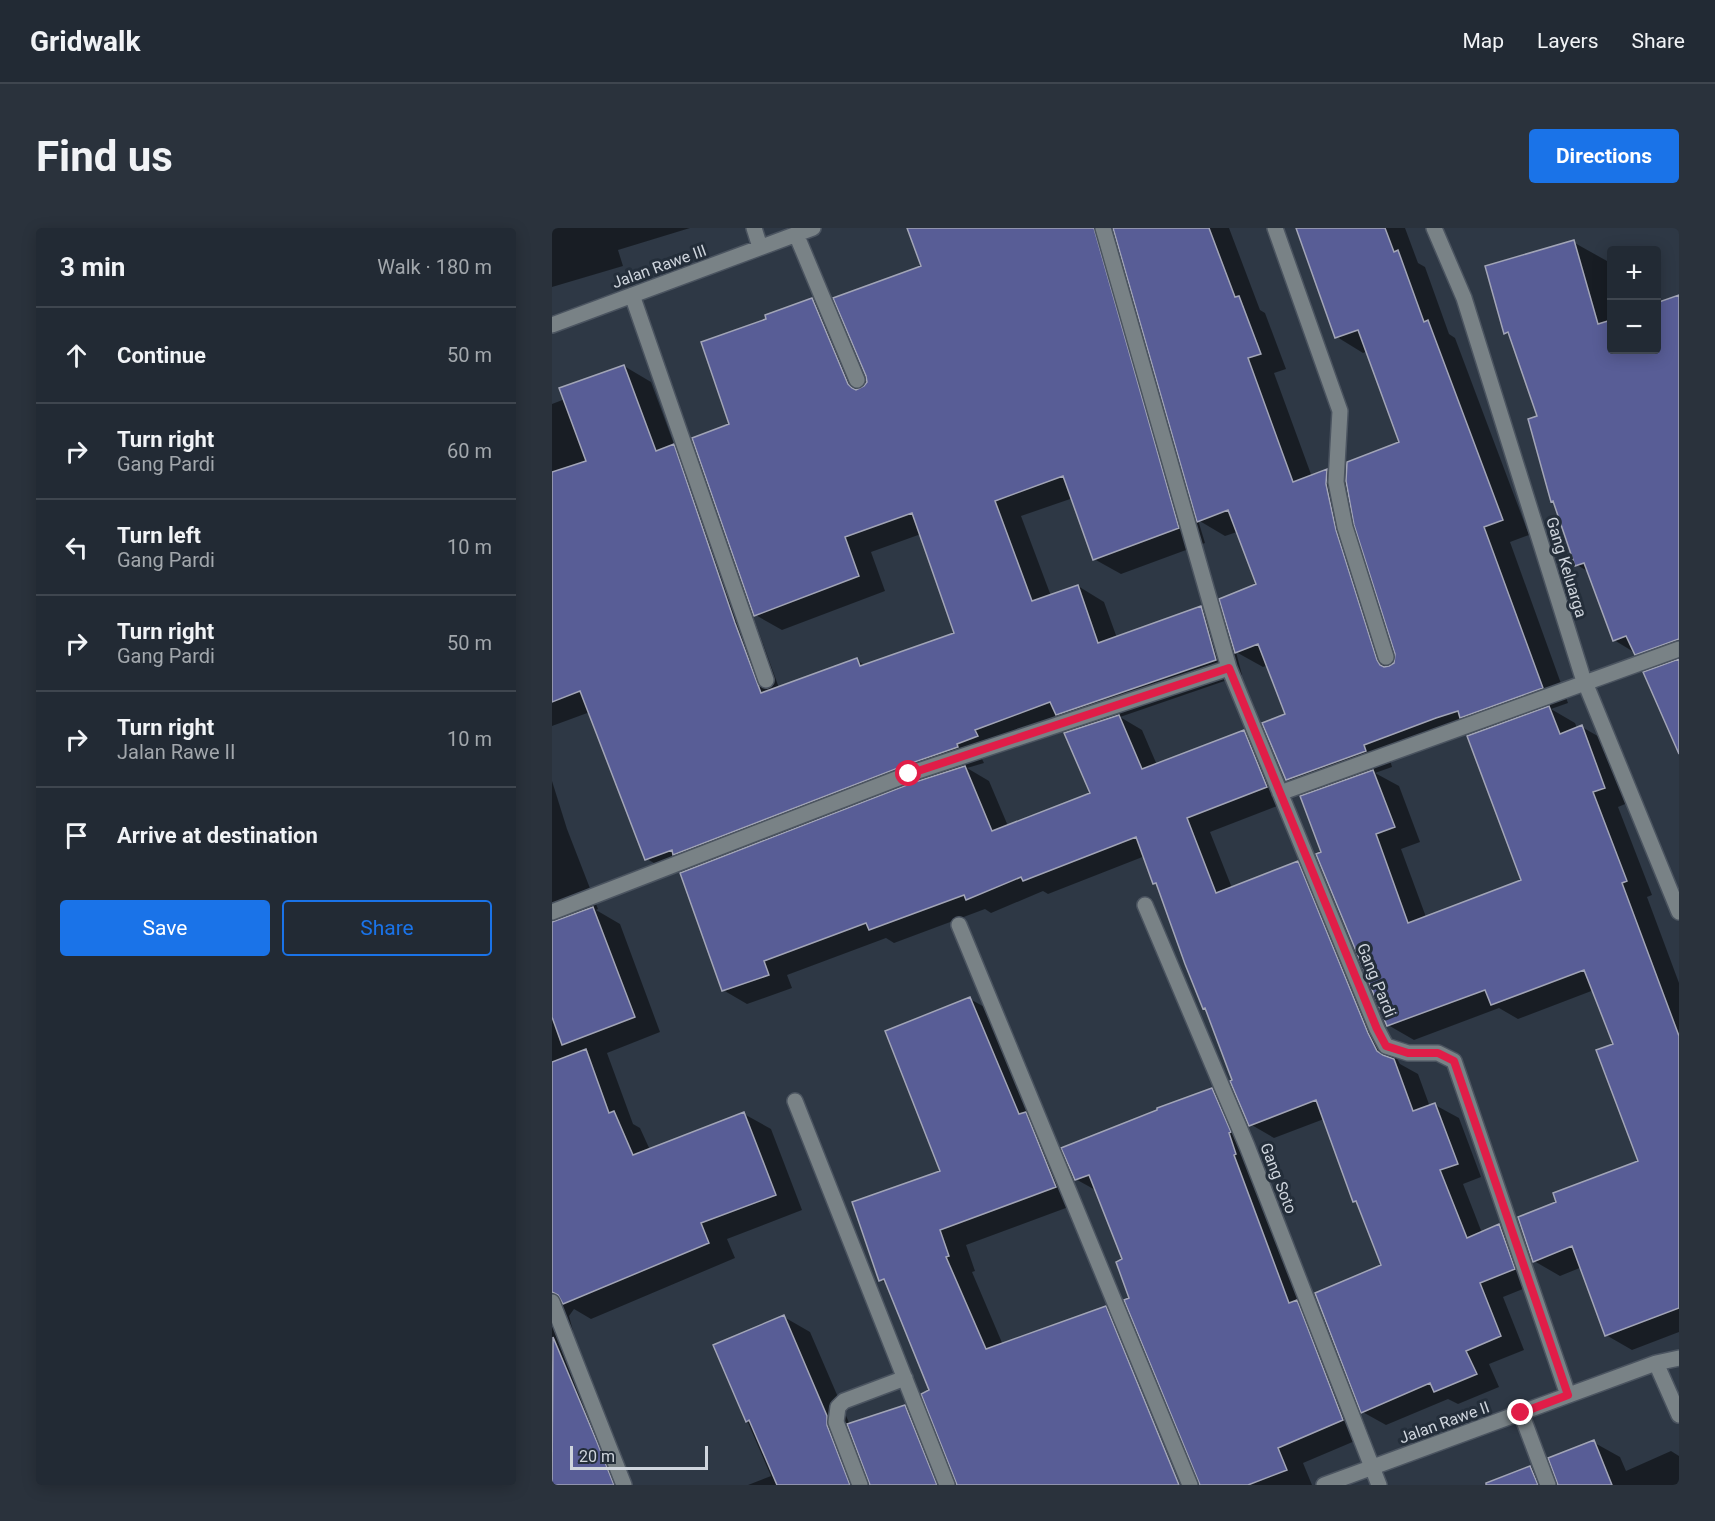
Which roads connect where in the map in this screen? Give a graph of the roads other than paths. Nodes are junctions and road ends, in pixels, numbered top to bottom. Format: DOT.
graph roads {
  1 [pos="754,228"];
  2 [pos="813,228"];
  3 [pos="1103,228"];
  4 [pos="1275,228"];
  5 [pos="1434,228"];
  6 [pos="796,234"];
  7 [pos="760,247"];
  8 [pos="632,295"];
  9 [pos="552,325"];
  10 [pos="857,380"];
  11 [pos="1679,649"];
  12 [pos="1386,657"];
  13 [pos="1229,668"];
  14 [pos="766,680"];
  15 [pos="1585,682"];
  16 [pos="1280,793"];
  17 [pos="1145,905"];
  18 [pos="552,912"];
  19 [pos="1679,912"];
  20 [pos="959,925"];
  21 [pos="795,1101"];
  22 [pos="552,1302"];
  23 [pos="1679,1358"];
  24 [pos="1656,1363"];
  25 [pos="904,1378"];
  26 [pos="1568,1395"];
  27 [pos="1521,1413"];
  28 [pos="1679,1415"];
  29 [pos="1372,1468"];
  30 [pos="624,1485"];
  31 [pos="860,1485"];
  32 [pos="947,1485"];
  33 [pos="1190,1485"];
  34 [pos="1324,1485"];
  35 [pos="1379,1485"];
  36 [pos="1548,1485"];
  1 -- 7 [label="street"];
  2 -- 6 [label="street, Jalan Rawe III"];
  3 -- 13 [label="street, Gang Pardi"];
  4 -- 12 [label="street"];
  5 -- 15 [label="street, Gang Keluarga"];
  6 -- 7 [label="street, Jalan Rawe III"];
  6 -- 10 [label="street"];
  7 -- 8 [label="street, Jalan Rawe III"];
  8 -- 9 [label="street, Jalan Rawe III"];
  8 -- 14 [label="street"];
  11 -- 15 [label="street"];
  13 -- 16 [label="street, Gang Pardi"];
  13 -- 18 [label="street"];
  15 -- 16 [label="street"];
  15 -- 19 [label="street, Gang Keluarga"];
  16 -- 26 [label="street, Gang Pardi"];
  17 -- 29 [label="street, Gang Soto"];
  20 -- 33 [label="street"];
  21 -- 25 [label="street"];
  22 -- 30 [label="street"];
  23 -- 24 [label="street, Jalan Rawe II"];
  24 -- 26 [label="street, Jalan Rawe II"];
  24 -- 28 [label="street"];
  25 -- 31 [label="street"];
  25 -- 32 [label="street"];
  26 -- 27 [label="street, Jalan Rawe II"];
  27 -- 29 [label="street, Jalan Rawe II"];
  27 -- 36 [label="street"];
  29 -- 34 [label="street, Jalan Rawe II"];
  29 -- 35 [label="street, Gang Soto"];
}
